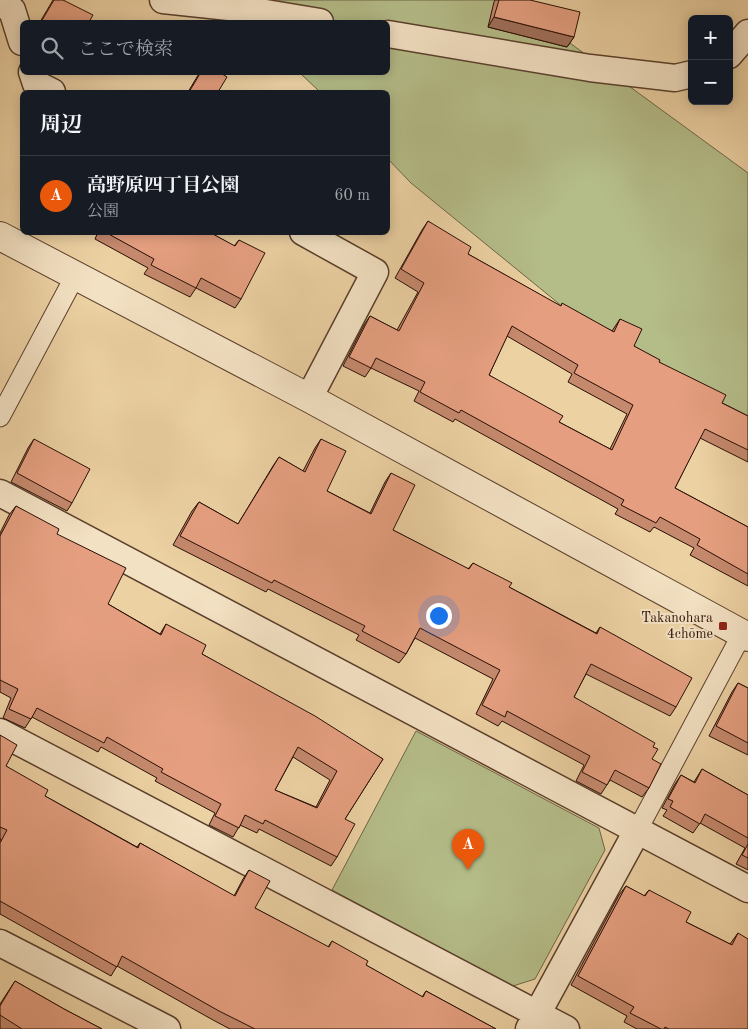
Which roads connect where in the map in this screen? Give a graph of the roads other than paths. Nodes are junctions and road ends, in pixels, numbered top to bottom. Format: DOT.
graph roads {
  1 [pos="163,0"];
  2 [pos="11,4"];
  3 [pos="308,20"];
  4 [pos="748,33"];
  5 [pos="390,34"];
  6 [pos="20,35"];
  7 [pos="733,50"];
  8 [pos="33,75"];
  9 [pos="688,75"];
  10 [pos="48,90"];
  11 [pos="309,235"];
  12 [pos="0,236"];
  13 [pos="75,276"];
  14 [pos="310,398"];
  15 [pos="0,417"];
  16 [pos="0,493"];
  17 [pos="745,635"];
  18 [pos="0,732"];
  19 [pos="637,831"];
  20 [pos="748,888"];
  21 [pos="0,943"];
  22 [pos="533,1021"];
  23 [pos="167,1029"];
  24 [pos="566,1029"];
  1 -- 3 [label="street"];
  2 -- 6 [label="street"];
  4 -- 7 [label="street"];
  5 -- 9 [label="street"];
  8 -- 10 [label="street"];
  11 -- 14 [label="street"];
  12 -- 13 [label="street"];
  13 -- 14 [label="street"];
  13 -- 15 [label="street"];
  14 -- 17 [label="street"];
  16 -- 19 [label="street"];
  17 -- 19 [label="street"];
  18 -- 22 [label="street"];
  19 -- 20 [label="street"];
  19 -- 22 [label="street"];
  21 -- 23 [label="street"];
  22 -- 24 [label="street"];
}
